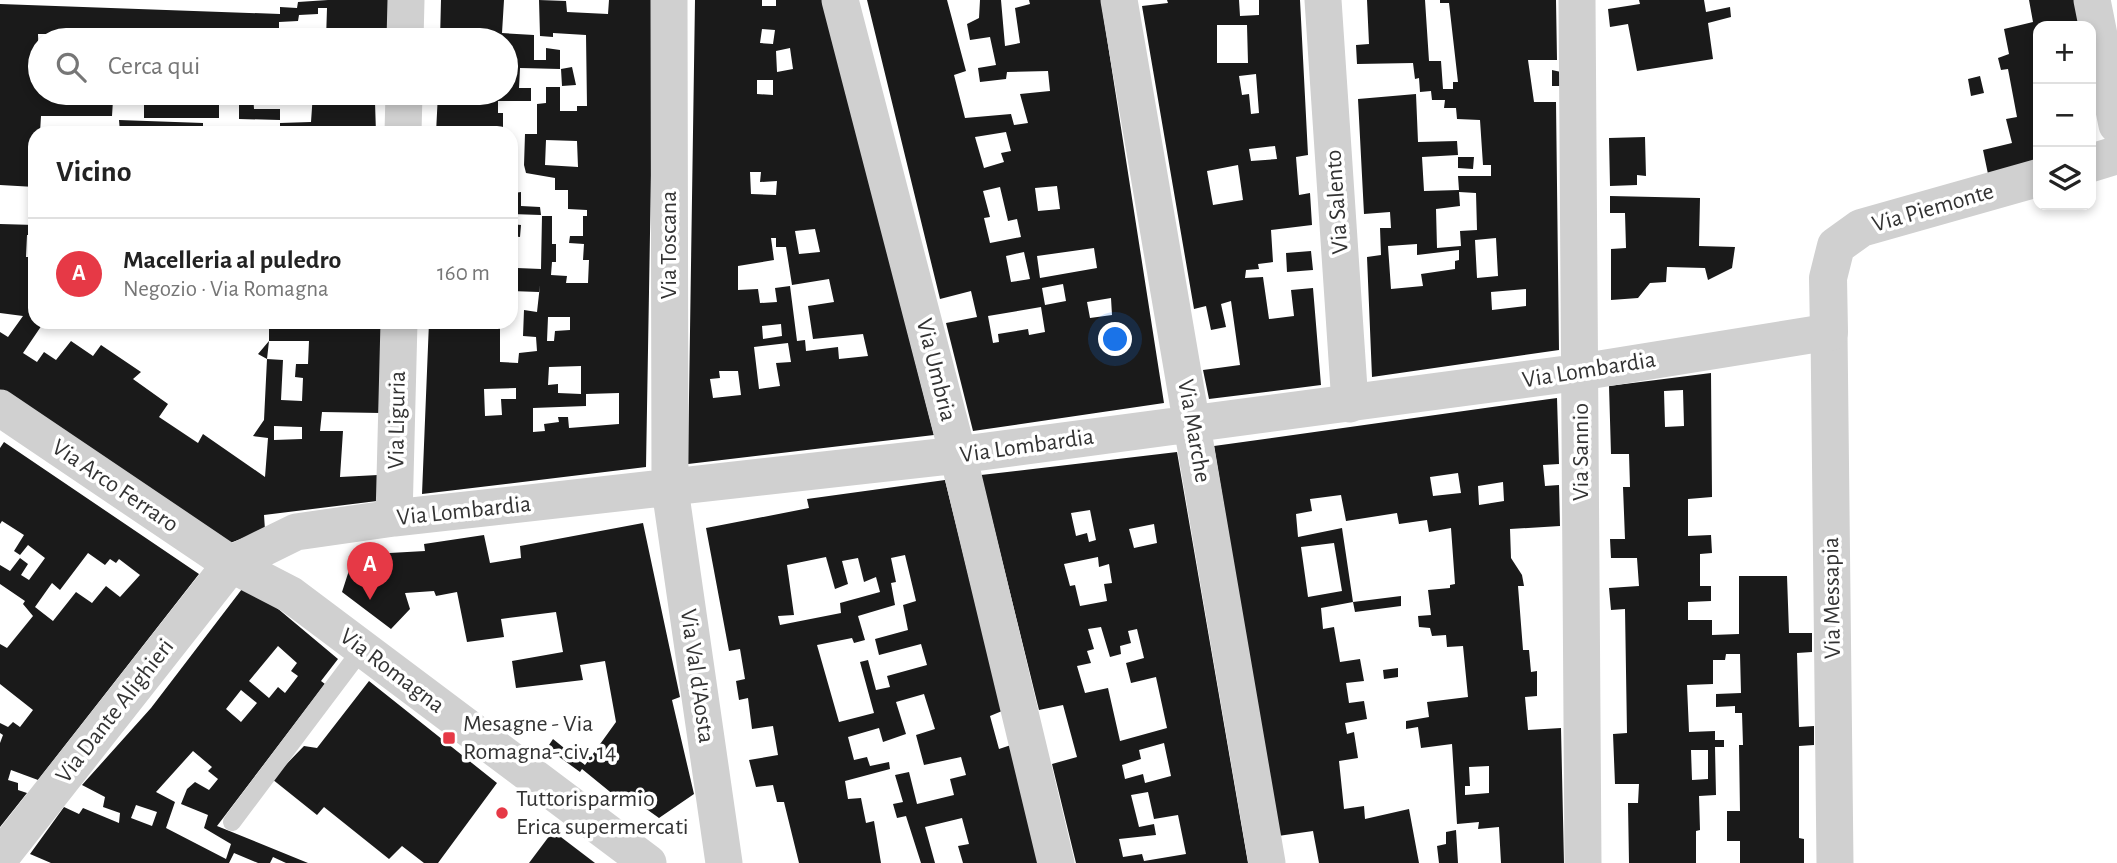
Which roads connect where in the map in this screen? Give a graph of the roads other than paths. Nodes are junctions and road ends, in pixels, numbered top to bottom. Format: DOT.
graph roads {
  1 [pos="406,0"];
  2 [pos="669,0"];
  3 [pos="840,0"];
  4 [pos="1119,0"];
  5 [pos="1323,0"];
  6 [pos="1577,0"];
  7 [pos="2092,0"];
  8 [pos="405,28"];
  9 [pos="404,105"];
  10 [pos="2117,125"];
  11 [pos="403,126"];
  12 [pos="2117,155"];
  13 [pos="2096,161"];
  14 [pos="2033,179"];
  15 [pos="399,329"];
  16 [pos="1829,332"];
  17 [pos="1581,372"];
  18 [pos="1350,404"];
  19 [pos="1,411"];
  20 [pos="1193,423"];
  21 [pos="958,455"];
  22 [pos="670,489"];
  23 [pos="394,518"];
  24 [pos="231,564"];
  25 [pos="362,649"];
  26 [pos="232,822"];
  27 [pos="0,858"];
  28 [pos="648,863"];
  29 [pos="724,863"];
  30 [pos="1056,863"];
  31 [pos="1266,863"];
  32 [pos="1583,863"];
  33 [pos="1835,863"];
  1 -- 8 [label="street"];
  2 -- 22 [label="street, Via Toscana"];
  3 -- 21 [label="street, Via Umbria"];
  4 -- 20 [label="street, Via Marche"];
  5 -- 18 [label="street, Via Salento"];
  6 -- 17 [label="street, Via Sannio"];
  7 -- 10 [label="street"];
  9 -- 11 [label="street"];
  12 -- 13 [label="street"];
  14 -- 16 [label="street, Via Piemonte"];
  15 -- 23 [label="street, Via Liguria"];
  16 -- 17 [label="street, Via Lombardia"];
  16 -- 33 [label="street, Via Messapia"];
  17 -- 18 [label="street, Via Lombardia"];
  17 -- 32 [label="street, Via Sannio"];
  18 -- 20 [label="street, Via Lombardia"];
  19 -- 24 [label="street, Via Arco Ferraro"];
  20 -- 21 [label="street, Via Lombardia"];
  20 -- 31 [label="street, Via Marche"];
  21 -- 22 [label="street, Via Lombardia"];
  21 -- 30 [label="street, Via Umbria"];
  22 -- 23 [label="street, Via Lombardia"];
  22 -- 29 [label="street, Via Val d'Aosta"];
  23 -- 24 [label="street, Via Lombardia"];
  24 -- 25 [label="street, Via Romagna"];
  24 -- 27 [label="street, Via Dante Alighieri"];
  25 -- 26 [label="lane"];
  25 -- 28 [label="street, Via Romagna"];
}
